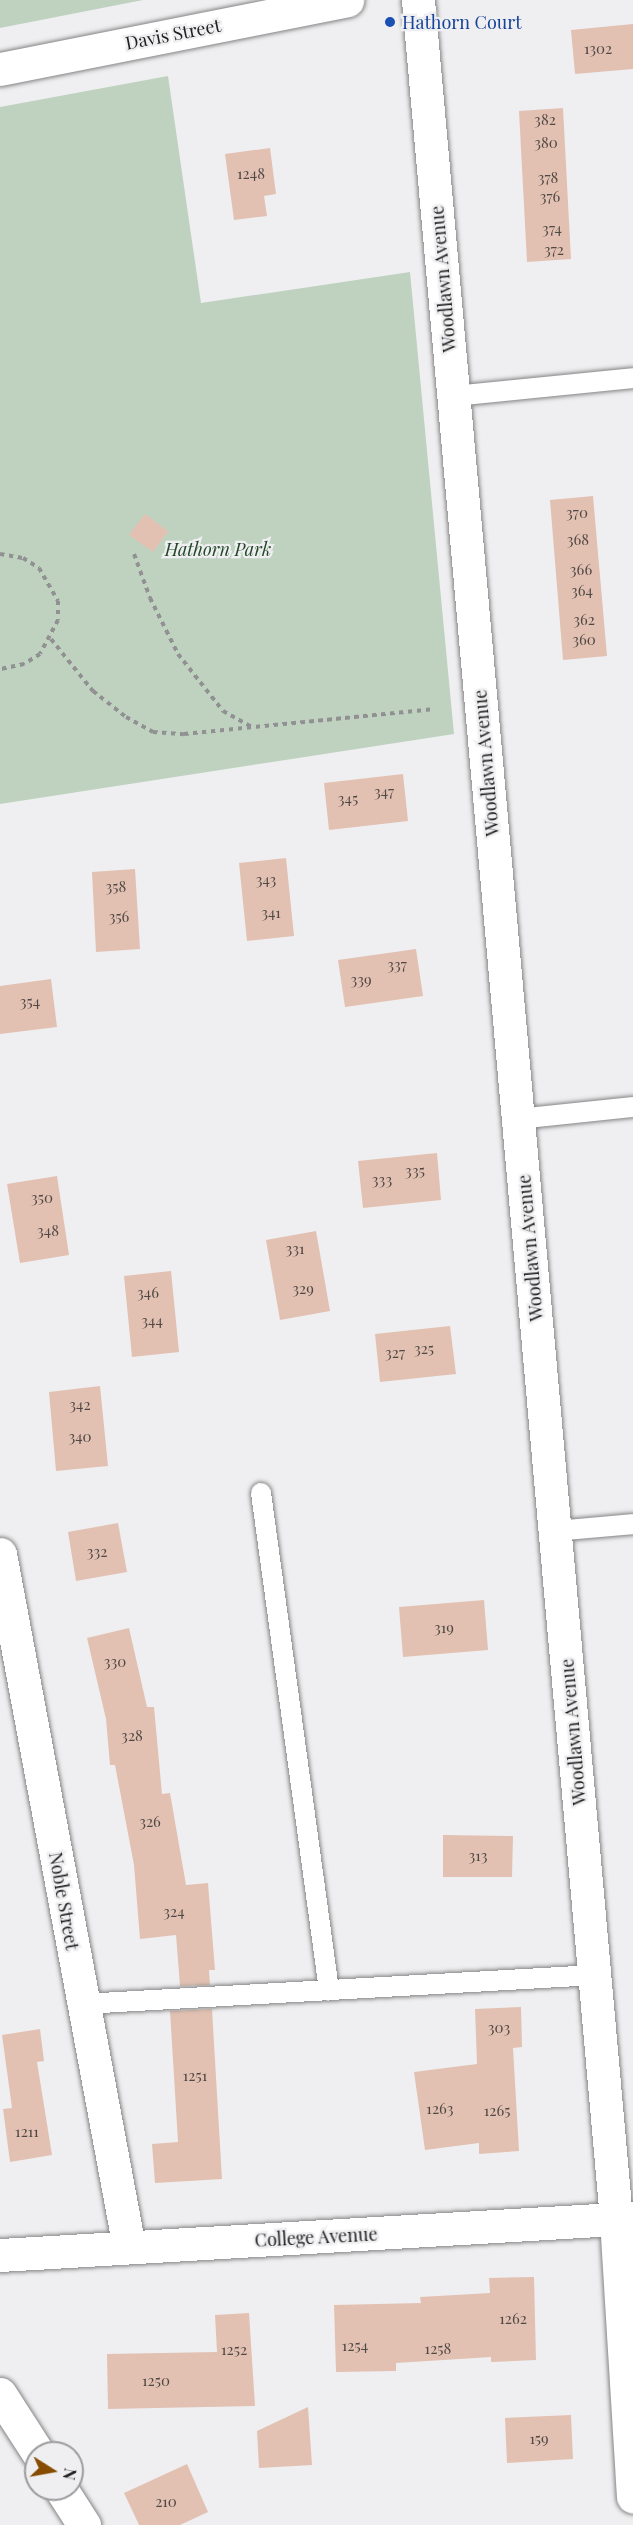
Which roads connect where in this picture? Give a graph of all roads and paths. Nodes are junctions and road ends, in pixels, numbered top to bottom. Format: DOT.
graph roads {
  1 [pos="347,0"];
  2 [pos="418,0"];
  3 [pos="0,69"];
  4 [pos="633,378"];
  5 [pos="453,396"];
  6 [pos="0,554"];
  7 [pos="134,554"];
  8 [pos="51,639"];
  9 [pos="0,669"];
  10 [pos="435,709"];
  11 [pos="253,727"];
  12 [pos="633,1107"];
  13 [pos="518,1119"];
  14 [pos="261,1493"];
  15 [pos="633,1524"];
  16 [pos="555,1531"];
  17 [pos="0,1554"];
  18 [pos="595,1975"];
  19 [pos="329,1990"];
  20 [pos="83,2004"];
  21 [pos="625,2219"];
  22 [pos="129,2247"];
  23 [pos="0,2255"];
  24 [pos="0,2394"];
  25 [pos="30,2441"];
  26 [pos="633,2496"];
  27 [pos="69,2501"];
  28 [pos="84,2525"];
  1 -- 3 [label="street, Davis Street"];
  2 -- 5 [label="street, Woodlawn Avenue"];
  4 -- 5 [label="lane"];
  5 -- 13 [label="street, Woodlawn Avenue"];
  6 -- 8 [label="path"];
  7 -- 11 [label="path"];
  8 -- 9 [label="path"];
  8 -- 11 [label="path"];
  10 -- 11 [label="path"];
  12 -- 13 [label="lane"];
  13 -- 16 [label="street, Woodlawn Avenue"];
  14 -- 19 [label="lane"];
  15 -- 16 [label="lane"];
  16 -- 18 [label="street, Woodlawn Avenue"];
  17 -- 20 [label="street, Noble Street"];
  18 -- 19 [label="lane"];
  18 -- 21 [label="street, Woodlawn Avenue"];
  19 -- 20 [label="lane"];
  20 -- 22 [label="street, Noble Street"];
  21 -- 22 [label="street, College Avenue"];
  21 -- 26 [label="street, Woodlawn Avenue"];
  22 -- 23 [label="street, College Avenue"];
  24 -- 25 [label="street"];
  27 -- 28 [label="street"];
}
